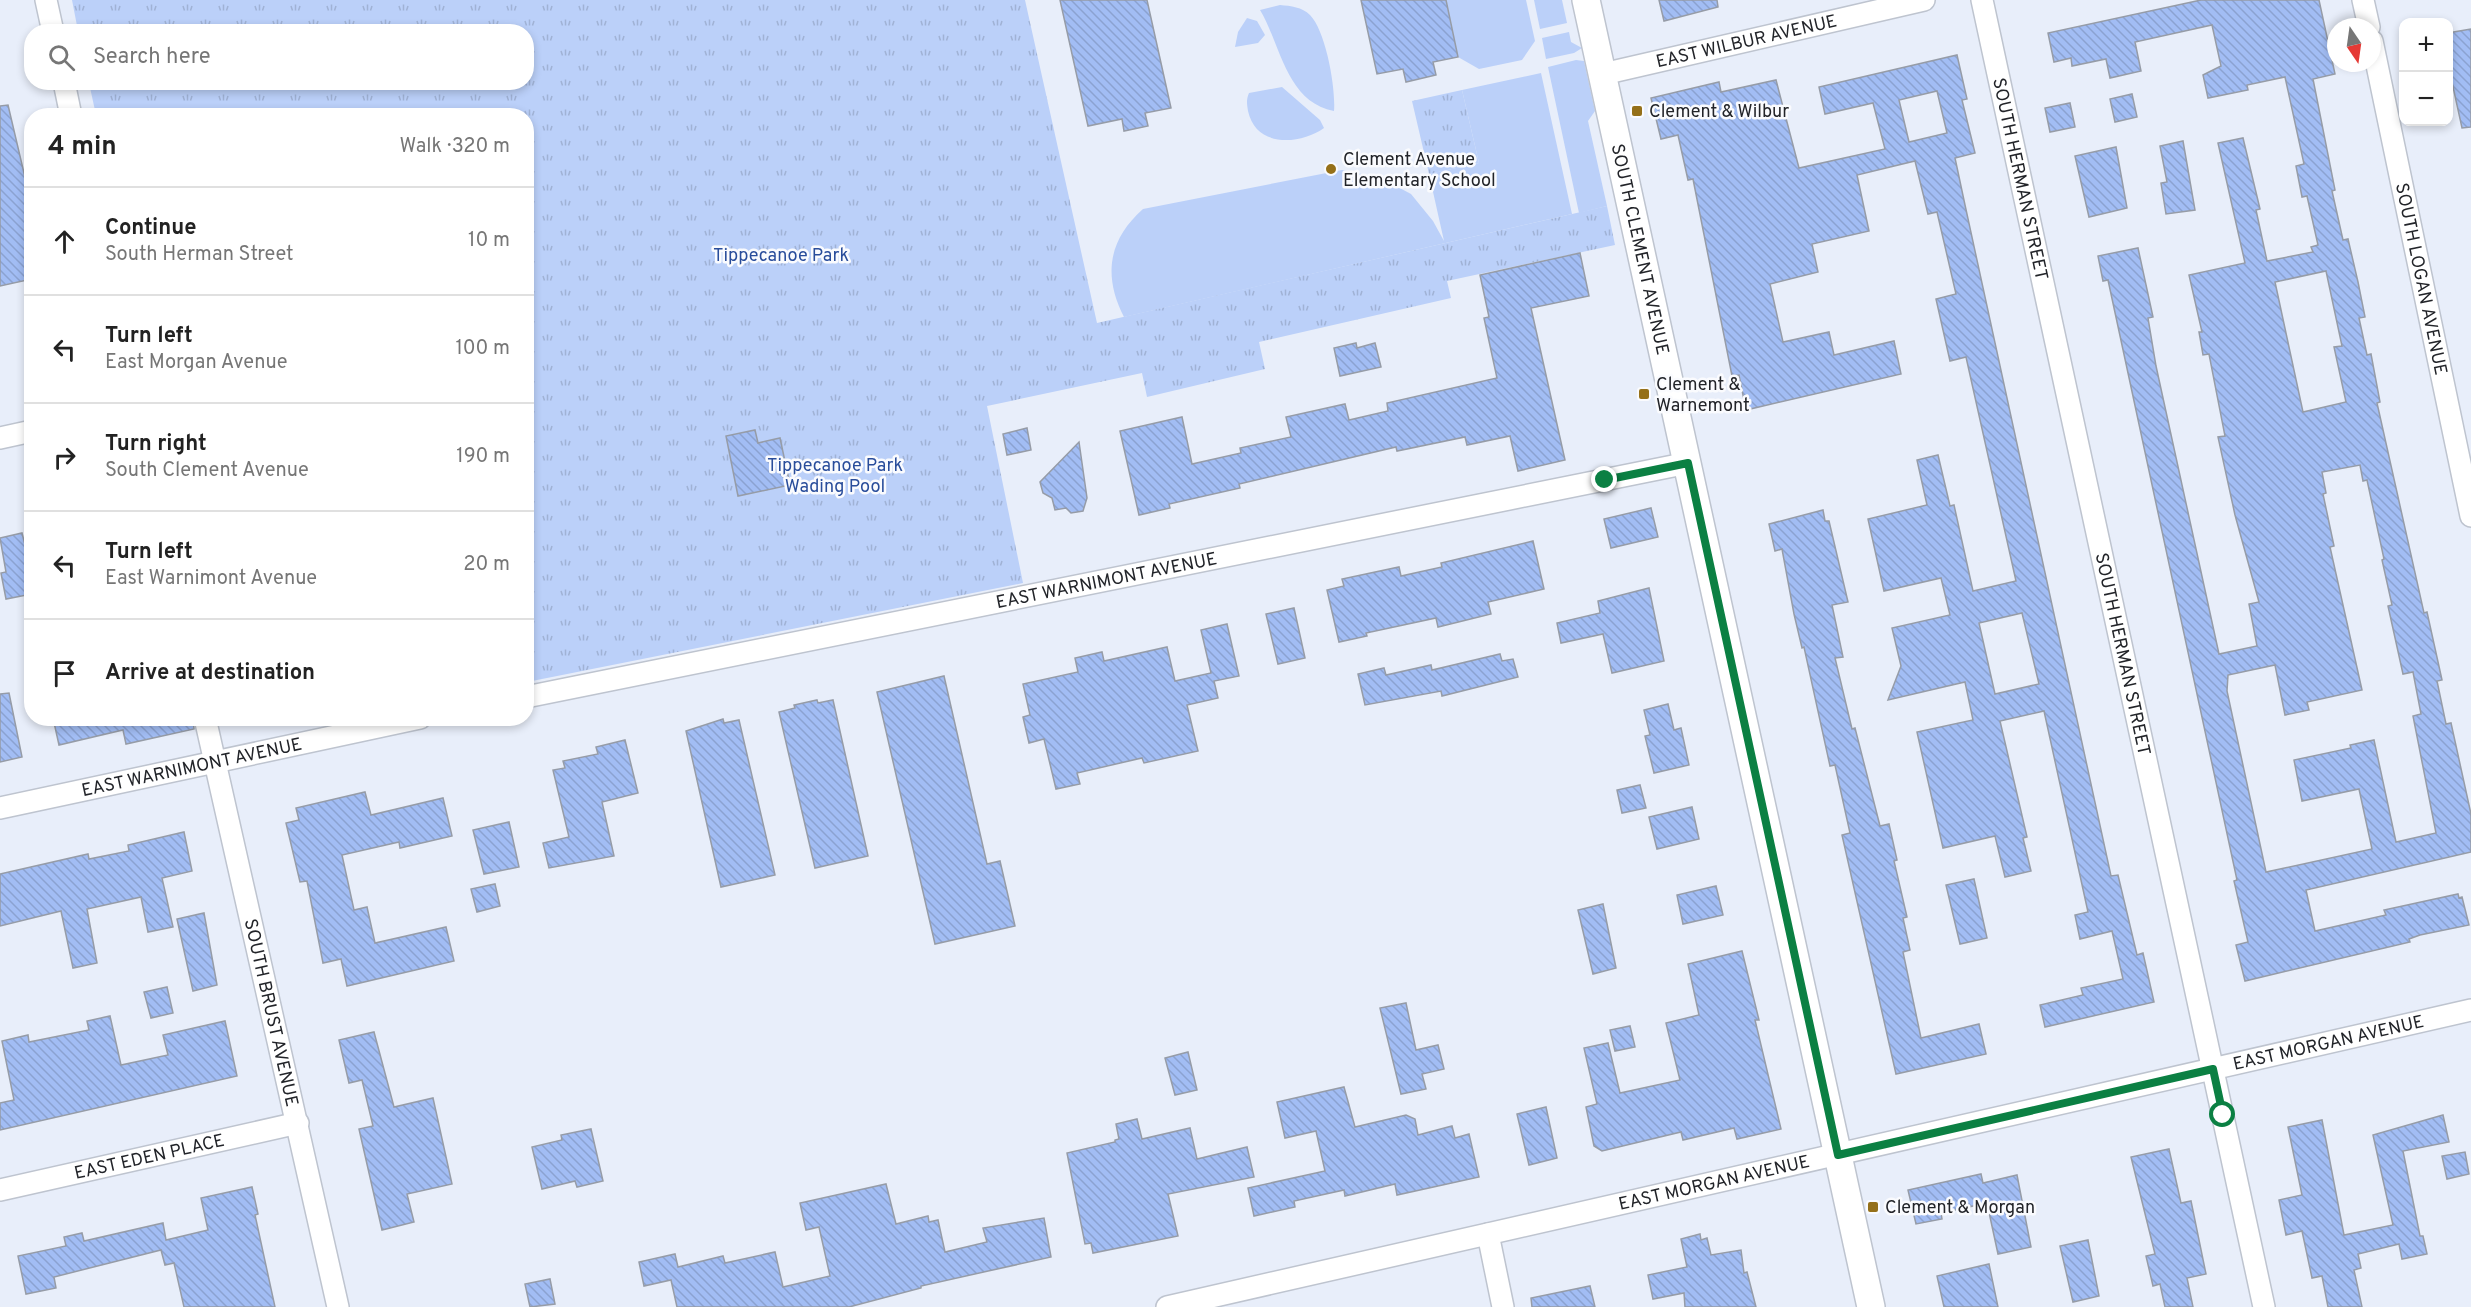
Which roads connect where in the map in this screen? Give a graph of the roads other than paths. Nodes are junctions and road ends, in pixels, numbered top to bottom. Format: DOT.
graph roads {
  1 [pos="46,0"];
  2 [pos="1586,0"];
  3 [pos="1924,0"];
  4 [pos="1982,0"];
  5 [pos="2363,0"];
  6 [pos="2367,18"];
  7 [pos="50,24"];
  8 [pos="2378,72"];
  9 [pos="1602,74"];
  10 [pos="66,90"];
  11 [pos="69,108"];
  12 [pos="24,433"];
  13 [pos="0,438"];
  14 [pos="1688,463"];
  15 [pos="2471,516"];
  16 [pos="534,695"];
  17 [pos="208,726"];
  18 [pos="381,726"];
  19 [pos="215,760"];
  20 [pos="0,808"];
  21 [pos="2471,1010"];
  22 [pos="2213,1069"];
  23 [pos="298,1124"];
  24 [pos="1838,1155"];
  25 [pos="0,1190"];
  26 [pos="1488,1234"];
  27 [pos="338,1307"];
  28 [pos="1167,1307"];
  29 [pos="1503,1307"];
  30 [pos="1871,1307"];
  31 [pos="2264,1307"];
  1 -- 7 [label="street"];
  2 -- 9 [label="street, SOUTH CLEMENT AVENUE"];
  3 -- 9 [label="street, EAST WILBUR AVENUE"];
  4 -- 22 [label="street, SOUTH HERMAN STREET"];
  5 -- 6 [label="street"];
  8 -- 15 [label="street, SOUTH LOGAN AVENUE"];
  9 -- 14 [label="street, SOUTH CLEMENT AVENUE"];
  10 -- 11 [label="street"];
  12 -- 13 [label="street"];
  14 -- 16 [label="street, EAST WARNIMONT AVENUE"];
  14 -- 24 [label="street, SOUTH CLEMENT AVENUE"];
  17 -- 19 [label="street, SOUTH BRUST AVENUE"];
  18 -- 19 [label="street, EAST WARNIMONT AVENUE"];
  19 -- 20 [label="street, EAST WARNIMONT AVENUE"];
  19 -- 23 [label="street, SOUTH BRUST AVENUE"];
  21 -- 22 [label="street, EAST MORGAN AVENUE"];
  22 -- 24 [label="street, EAST MORGAN AVENUE"];
  22 -- 31 [label="street, SOUTH HERMAN STREET"];
  23 -- 25 [label="street, EAST EDEN PLACE"];
  23 -- 27 [label="street, SOUTH BRUST AVENUE"];
  24 -- 26 [label="street, EAST MORGAN AVENUE"];
  24 -- 30 [label="street, SOUTH CLEMENT AVENUE"];
  26 -- 28 [label="street, EAST MORGAN AVENUE"];
  26 -- 29 [label="street"];
}
